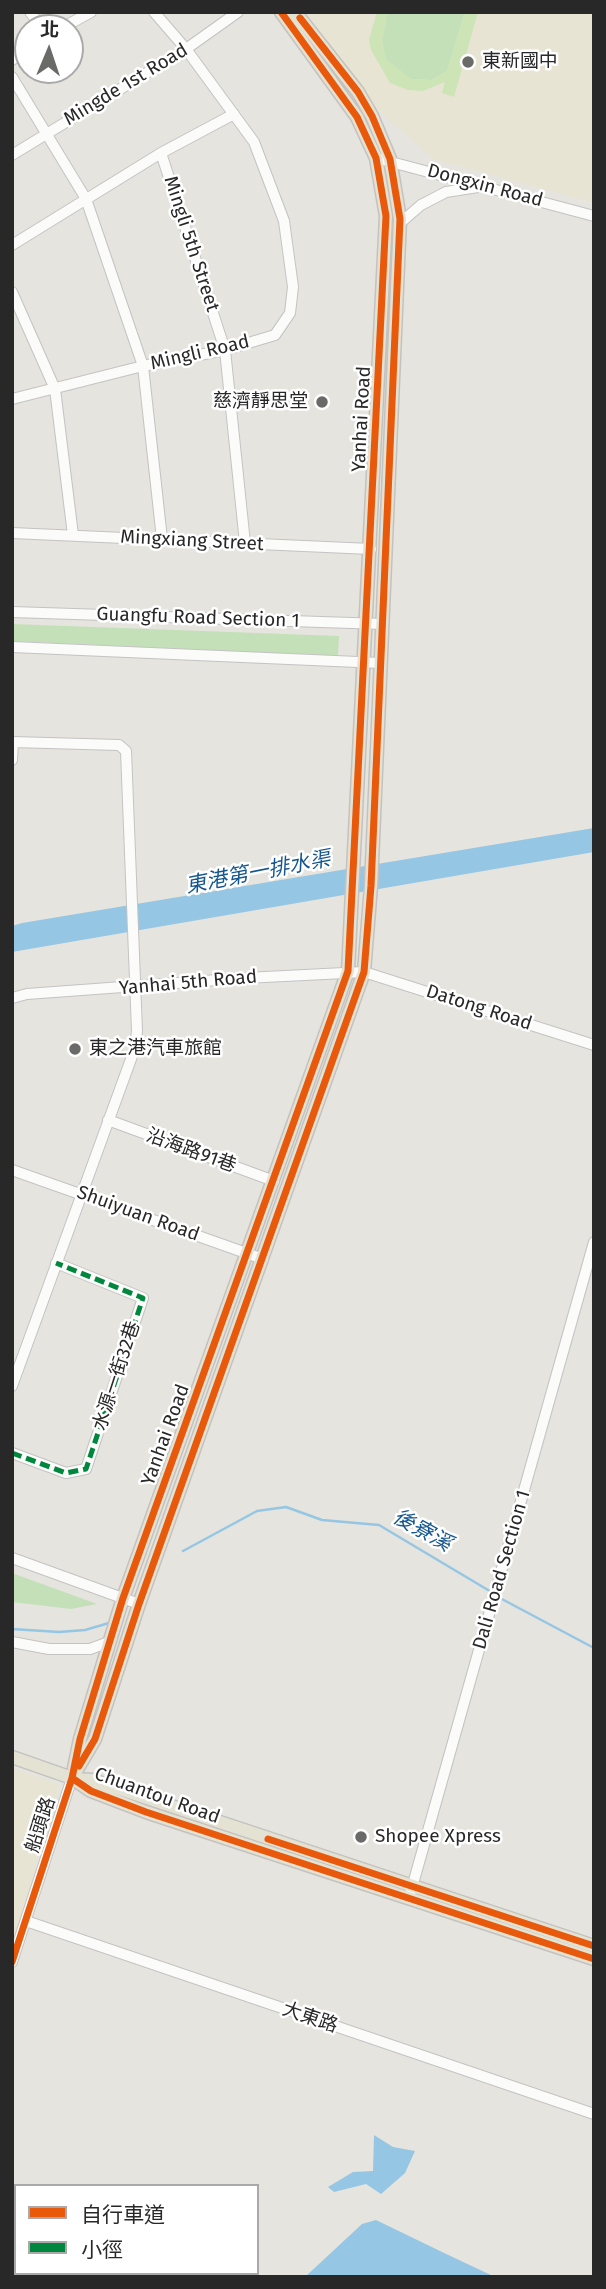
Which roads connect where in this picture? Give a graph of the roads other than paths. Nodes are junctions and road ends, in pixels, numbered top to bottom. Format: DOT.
graph roads {
  1 [pos="154,12"];
  2 [pos="238,12"];
  3 [pos="281,12"];
  4 [pos="295,12"];
  5 [pos="186,49"];
  6 [pos="12,76"];
  7 [pos="234,114"];
  8 [pos="48,133"];
  9 [pos="161,153"];
  10 [pos="12,155"];
  11 [pos="376,158"];
  12 [pos="390,159"];
  13 [pos="482,186"];
  14 [pos="86,199"];
  15 [pos="594,216"];
  16 [pos="400,224"];
  17 [pos="12,246"];
  18 [pos="12,292"];
  19 [pos="225,350"];
  20 [pos="143,366"];
  21 [pos="55,389"];
  22 [pos="12,399"];
  23 [pos="12,533"];
  24 [pos="73,536"];
  25 [pos="162,539"];
  26 [pos="245,543"];
  27 [pos="371,549"];
  28 [pos="12,612"];
  29 [pos="364,623"];
  30 [pos="383,624"];
  31 [pos="12,647"];
  32 [pos="362,663"];
  33 [pos="381,663"];
  34 [pos="13,742"];
  35 [pos="12,760"];
  36 [pos="348,971"];
  37 [pos="363,972"];
  38 [pos="136,987"];
  39 [pos="12,998"];
  40 [pos="594,1045"];
  41 [pos="108,1120"];
  42 [pos="12,1170"];
  43 [pos="274,1181"];
  44 [pos="82,1193"];
  45 [pos="594,1242"];
  46 [pos="248,1253"];
  47 [pos="263,1259"];
  48 [pos="57,1263"];
  49 [pos="12,1349"];
  50 [pos="24,1354"];
  51 [pos="12,1386"];
  52 [pos="12,1453"];
  53 [pos="12,1558"];
  54 [pos="123,1598"];
  55 [pos="139,1604"];
  56 [pos="12,1642"];
  57 [pos="109,1642"];
  58 [pos="12,1757"];
  59 [pos="72,1778"];
  60 [pos="411,1892"];
  61 [pos="26,1921"];
  62 [pos="594,1946"];
  63 [pos="594,1959"];
  64 [pos="12,1962"];
  65 [pos="594,2114"];
  1 -- 5 [label="street, Mingli Road"];
  2 -- 5 [label="street, Mingde 1st Road"];
  3 -- 11 [label="main road, Yanhai Road"];
  4 -- 12 [label="main road, Yanhai Road"];
  5 -- 7 [label="street, Mingli Road"];
  5 -- 8 [label="street, Mingde 1st Road"];
  6 -- 8 [label="street"];
  7 -- 9 [label="street"];
  7 -- 19 [label="street, Mingli Road"];
  8 -- 10 [label="street, Mingde 1st Road"];
  8 -- 14 [label="street"];
  9 -- 14 [label="street"];
  9 -- 19 [label="street, Mingli 5th Street"];
  11 -- 12 [label="street, Dongxin Road"];
  11 -- 27 [label="main road, Yanhai Road"];
  12 -- 13 [label="street, Dongxin Road"];
  12 -- 16 [label="main road, Yanhai Road"];
  13 -- 15 [label="street, Dongxin Road"];
  13 -- 16 [label="street"];
  14 -- 17 [label="street"];
  14 -- 20 [label="street"];
  16 -- 30 [label="main road, Yanhai Road"];
  18 -- 21 [label="street"];
  19 -- 20 [label="street, Mingli Road"];
  19 -- 26 [label="street, Mingli 5th Street"];
  20 -- 21 [label="street, Mingli Road"];
  20 -- 25 [label="street"];
  21 -- 22 [label="street, Mingli Road"];
  21 -- 24 [label="street"];
  23 -- 24 [label="street, Mingxiang Street"];
  24 -- 25 [label="street, Mingxiang Street"];
  25 -- 26 [label="street, Mingxiang Street"];
  26 -- 27 [label="street, Mingxiang Street"];
  27 -- 29 [label="main road, Yanhai Road"];
  28 -- 29 [label="street, Guangfu Road Section 1"];
  29 -- 30 [label="street, Guangfu Road Section 1"];
  29 -- 32 [label="main road, Yanhai Road"];
  30 -- 33 [label="main road, Yanhai Road"];
  31 -- 32 [label="street, Guangfu Road Section 1"];
  32 -- 33 [label="street, Guangfu Road Section 1"];
  32 -- 36 [label="main road, Yanhai Road"];
  33 -- 37 [label="main road, Yanhai Road"];
  34 -- 35 [label="street"];
  34 -- 38 [label="street"];
  36 -- 37 [label="street, Yanhai 5th Road"];
  36 -- 38 [label="street, Yanhai 5th Road"];
  36 -- 43 [label="main road, Yanhai Road"];
  37 -- 40 [label="street, Datong Road"];
  37 -- 47 [label="main road, Yanhai Road"];
  38 -- 39 [label="street, Yanhai 5th Road"];
  38 -- 41 [label="street"];
  41 -- 43 [label="street, 沿海路91巷"];
  41 -- 44 [label="street"];
  42 -- 44 [label="street, Shuiyuan Road"];
  43 -- 46 [label="main road, Yanhai Road"];
  44 -- 46 [label="street, Shuiyuan Road"];
  44 -- 48 [label="street"];
  45 -- 60 [label="street, Dali Road Section 1"];
  46 -- 47 [label="street, Shuiyuan Road"];
  46 -- 54 [label="main road, Yanhai Road"];
  47 -- 55 [label="main road, Yanhai Road"];
  48 -- 50 [label="street"];
  48 -- 52 [label="street, 水源一街32巷"];
  49 -- 50 [label="street"];
  50 -- 51 [label="street"];
  53 -- 54 [label="street"];
  54 -- 55 [label="street"];
  54 -- 57 [label="main road, Yanhai Road"];
  55 -- 59 [label="main road"];
  56 -- 57 [label="street"];
  57 -- 59 [label="main road, Yanhai Road"];
  58 -- 59 [label="main road, Chuantou Road"];
  59 -- 60 [label="main road, Chuantou Road"];
  59 -- 61 [label="street, 船頭路"];
  60 -- 62 [label="main road, Chuantou Road"];
  60 -- 63 [label="main road, Chuantou Road"];
  61 -- 64 [label="street, 船頭路"];
  61 -- 65 [label="street, 大東路"];
}
